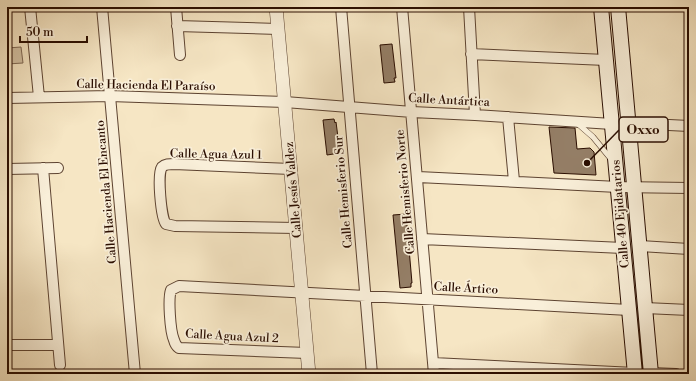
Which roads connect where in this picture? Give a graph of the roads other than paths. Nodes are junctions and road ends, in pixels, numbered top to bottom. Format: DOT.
graph roads {
  1 [pos="30,7"];
  2 [pos="102,7"];
  3 [pos="176,7"];
  4 [pos="276,7"];
  5 [pos="341,7"];
  6 [pos="402,7"];
  7 [pos="469,7"];
  8 [pos="601,7"];
  9 [pos="618,7"];
  10 [pos="177,26"];
  11 [pos="278,29"];
  12 [pos="471,54"];
  13 [pos="180,55"];
  14 [pos="606,60"];
  15 [pos="110,96"];
  16 [pos="39,97"];
  17 [pos="7,98"];
  18 [pos="285,102"];
  19 [pos="349,107"];
  20 [pos="412,112"];
  21 [pos="475,115"];
  22 [pos="508,117"];
  23 [pos="577,122"];
  24 [pos="629,123"];
  25 [pos="612,124"];
  26 [pos="689,126"];
  27 [pos="616,166"];
  28 [pos="43,168"];
  29 [pos="58,168"];
  30 [pos="7,169"];
  31 [pos="291,169"];
  32 [pos="418,177"];
  33 [pos="514,181"];
  34 [pos="618,187"];
  35 [pos="634,187"];
  36 [pos="689,188"];
  37 [pos="296,228"];
  38 [pos="422,239"];
  39 [pos="640,246"];
  40 [pos="623,248"];
  41 [pos="689,249"];
  42 [pos="302,292"];
  43 [pos="365,296"];
  44 [pos="427,299"];
  45 [pos="645,308"];
  46 [pos="629,310"];
  47 [pos="689,310"];
  48 [pos="7,345"];
  49 [pos="58,345"];
  50 [pos="307,353"];
  51 [pos="433,363"];
  52 [pos="60,365"];
  53 [pos="135,374"];
  54 [pos="309,374"];
  55 [pos="372,374"];
  56 [pos="434,374"];
  57 [pos="635,374"];
  58 [pos="651,374"];
  59 [pos="676,374"];
  1 -- 16 [label="street"];
  2 -- 15 [label="street, Calle Hacienda El Encanto"];
  3 -- 10 [label="street"];
  4 -- 11 [label="street, Calle Jesús Valdez"];
  5 -- 19 [label="street, Calle Hemisferio Sur"];
  6 -- 20 [label="street, Calle Hemisferio Norte"];
  7 -- 12 [label="street"];
  8 -- 14 [label="main road, Calle 40 Ejidatarios"];
  9 -- 24 [label="main road, Calle 40 Ejidatarios"];
  10 -- 11 [label="street"];
  10 -- 13 [label="street"];
  11 -- 18 [label="street, Calle Jesús Valdez"];
  12 -- 14 [label="street"];
  12 -- 21 [label="street"];
  14 -- 25 [label="main road, Calle 40 Ejidatarios"];
  15 -- 16 [label="street, Calle Hacienda El Paraíso"];
  15 -- 18 [label="street, Calle Hacienda El Paraíso"];
  15 -- 53 [label="street, Calle Hacienda El Encanto"];
  16 -- 17 [label="street, Calle Hacienda El Paraíso"];
  18 -- 19 [label="street, Calle Antártica"];
  18 -- 31 [label="street, Calle Jesús Valdez"];
  19 -- 20 [label="street, Calle Antártica"];
  19 -- 43 [label="street, Calle Hemisferio Sur"];
  20 -- 21 [label="street, Calle Antártica"];
  20 -- 32 [label="street, Calle Hemisferio Norte"];
  21 -- 22 [label="street, Calle Antártica"];
  22 -- 23 [label="street, Calle Antártica"];
  22 -- 33 [label="street"];
  23 -- 25 [label="street, Calle Antártica"];
  23 -- 27 [label="lane"];
  24 -- 26 [label="street"];
  24 -- 35 [label="main road, Calle 40 Ejidatarios"];
  25 -- 27 [label="main road, Calle 40 Ejidatarios"];
  27 -- 34 [label="main road, Calle 40 Ejidatarios"];
  28 -- 29 [label="street"];
  28 -- 30 [label="street"];
  28 -- 49 [label="street"];
  31 -- 37 [label="street, Calle Jesús Valdez"];
  31 -- 37 [label="street, Calle Agua Azul 1"];
  32 -- 33 [label="street"];
  32 -- 38 [label="street, Calle Hemisferio Norte"];
  33 -- 34 [label="street"];
  34 -- 35 [label="street"];
  34 -- 40 [label="main road, Calle 40 Ejidatarios"];
  35 -- 36 [label="street"];
  35 -- 39 [label="main road, Calle 40 Ejidatarios"];
  37 -- 42 [label="street, Calle Jesús Valdez"];
  38 -- 40 [label="street"];
  38 -- 44 [label="street, Calle Hemisferio Norte"];
  39 -- 41 [label="street"];
  39 -- 45 [label="main road, Calle 40 Ejidatarios"];
  40 -- 46 [label="main road, Calle 40 Ejidatarios"];
  42 -- 43 [label="street, Calle Ártico"];
  42 -- 50 [label="street, Calle Jesús Valdez"];
  42 -- 50 [label="street, Calle Agua Azul 2"];
  43 -- 44 [label="street, Calle Ártico"];
  43 -- 55 [label="street, Calle Hemisferio Sur"];
  44 -- 46 [label="street, Calle Ártico"];
  44 -- 51 [label="street, Calle Hemisferio Norte"];
  45 -- 47 [label="street"];
  45 -- 58 [label="main road, Calle 40 Ejidatarios"];
  46 -- 57 [label="main road, Calle 40 Ejidatarios"];
  48 -- 49 [label="street"];
  49 -- 52 [label="street"];
  50 -- 54 [label="street, Calle Jesús Valdez"];
  51 -- 56 [label="street, Calle Hemisferio Norte"];
  51 -- 57 [label="street"];
  58 -- 59 [label="street"];
}
